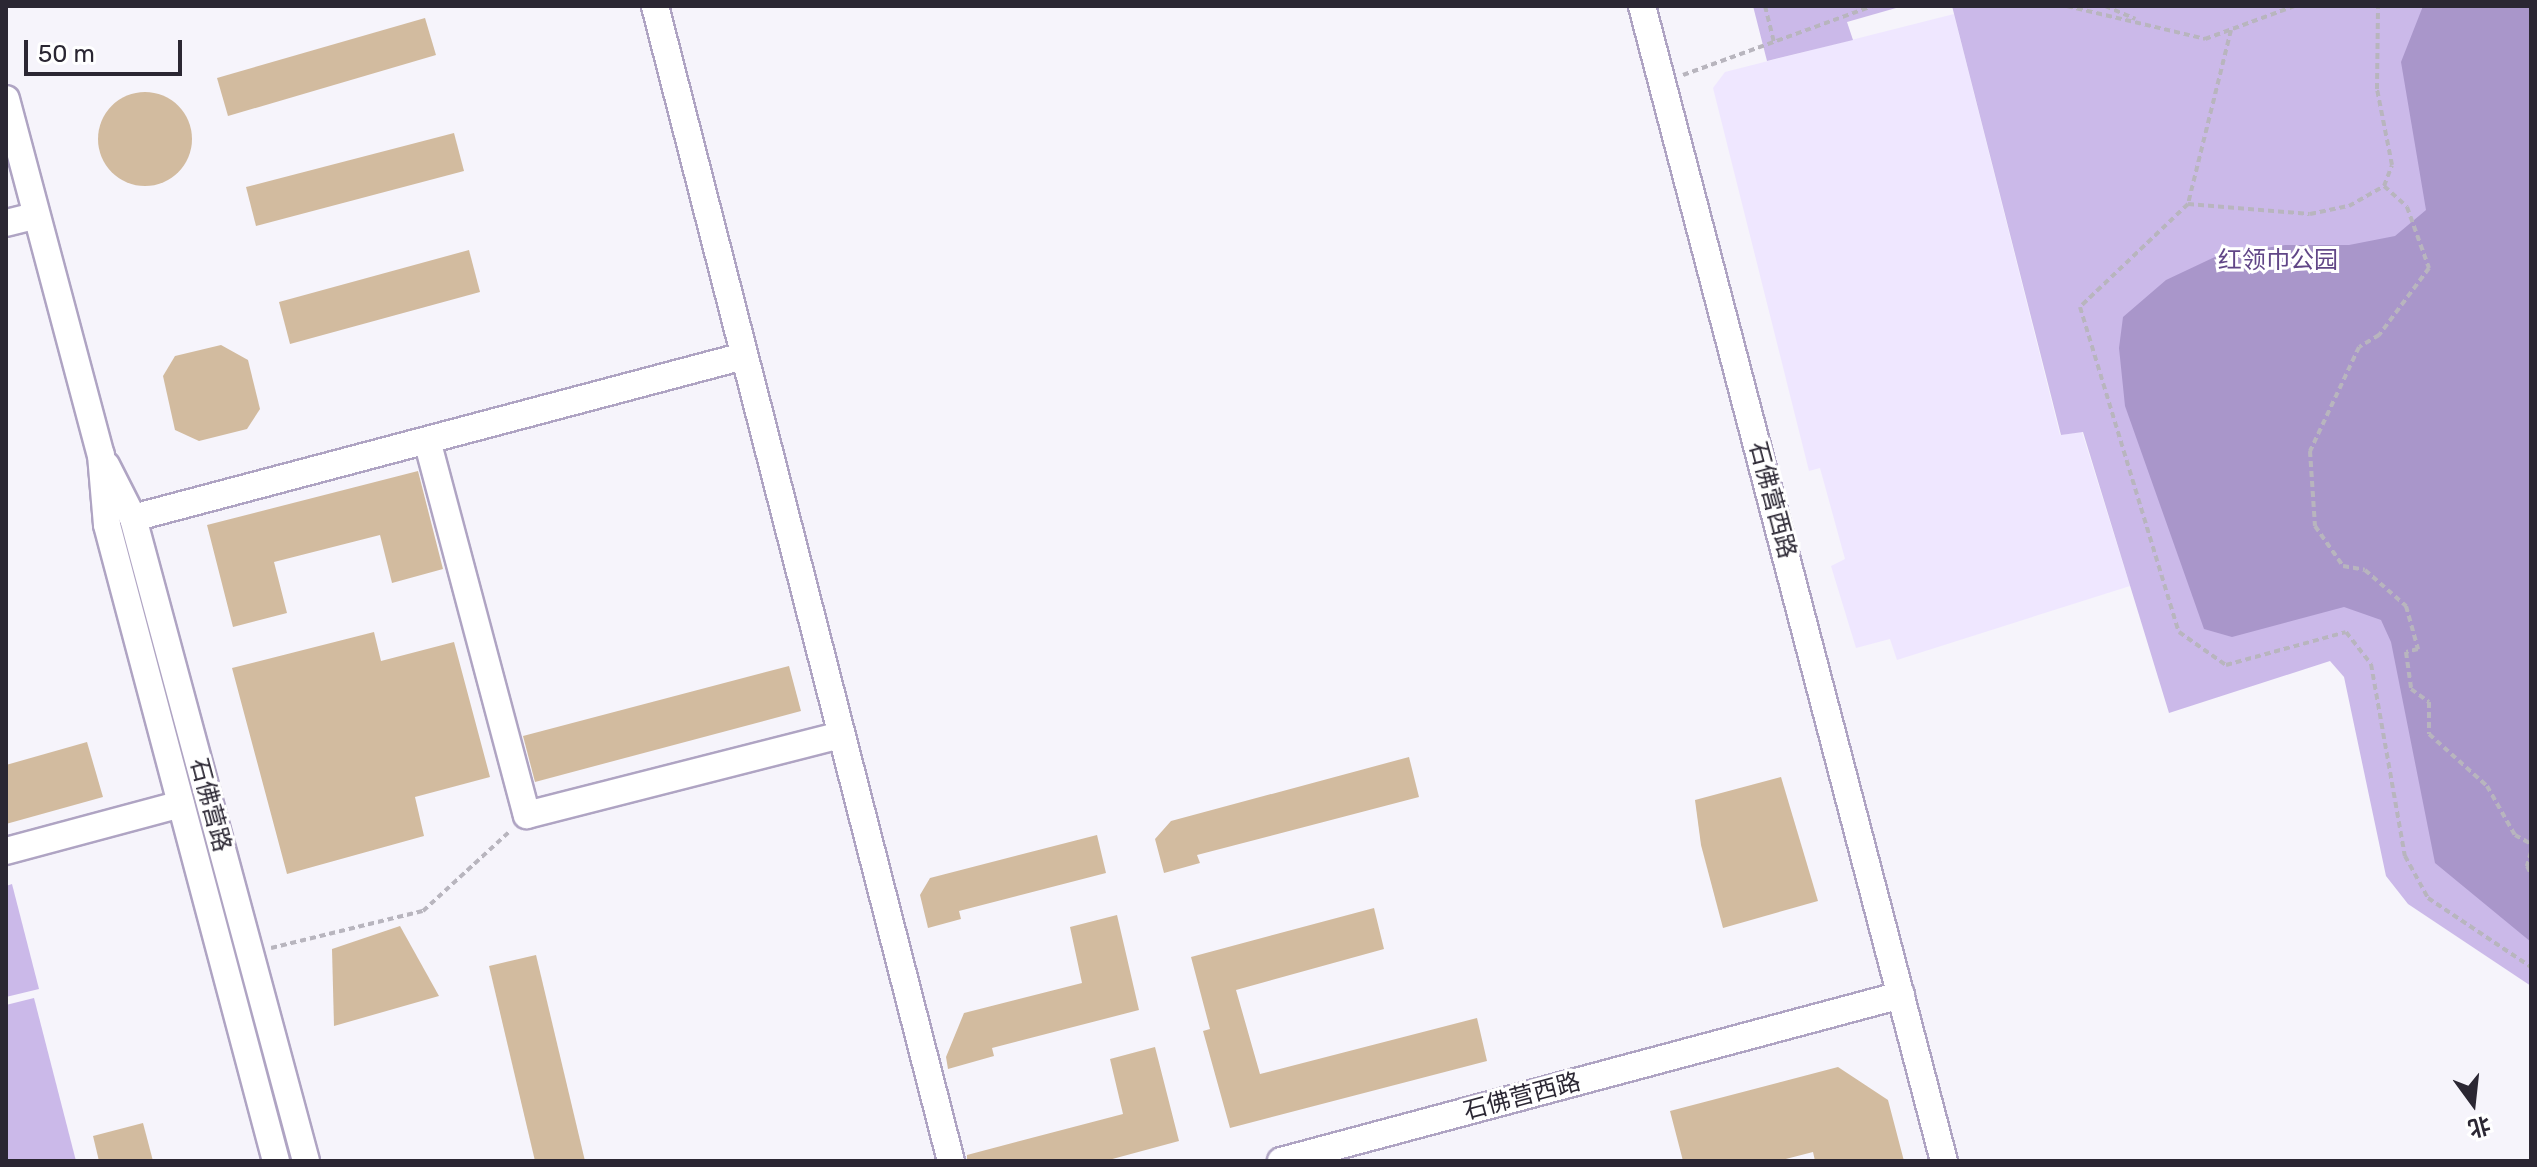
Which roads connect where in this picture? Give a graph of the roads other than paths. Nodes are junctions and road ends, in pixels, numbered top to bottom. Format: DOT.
graph roads {
  1 [pos="655,6"];
  2 [pos="1642,6"];
  3 [pos="6,99"];
  4 [pos="35,216"];
  5 [pos="6,223"];
  6 [pos="744,356"];
  7 [pos="428,444"];
  8 [pos="101,455"];
  9 [pos="133,518"];
  10 [pos="840,735"];
  11 [pos="181,804"];
  12 [pos="6,851"];
  13 [pos="1901,995"];
  14 [pos="276,1161"];
  15 [pos="306,1161"];
  16 [pos="951,1161"];
  17 [pos="1281,1161"];
  18 [pos="1944,1161"];
  1 -- 6 [label="street"];
  2 -- 13 [label="street, 石佛营西路"];
  3 -- 4 [label="street, 石佛营路"];
  4 -- 5 [label="street"];
  4 -- 8 [label="street, 石佛营路"];
  6 -- 7 [label="street"];
  6 -- 10 [label="street"];
  7 -- 9 [label="street"];
  7 -- 10 [label="street"];
  8 -- 9 [label="street, 石佛营路"];
  8 -- 11 [label="street, 石佛营路"];
  9 -- 15 [label="street, 石佛营路"];
  10 -- 16 [label="street"];
  11 -- 12 [label="street"];
  11 -- 14 [label="street, 石佛营路"];
  13 -- 17 [label="street, 石佛营西路"];
  13 -- 18 [label="street, 石佛营西路"];
}
